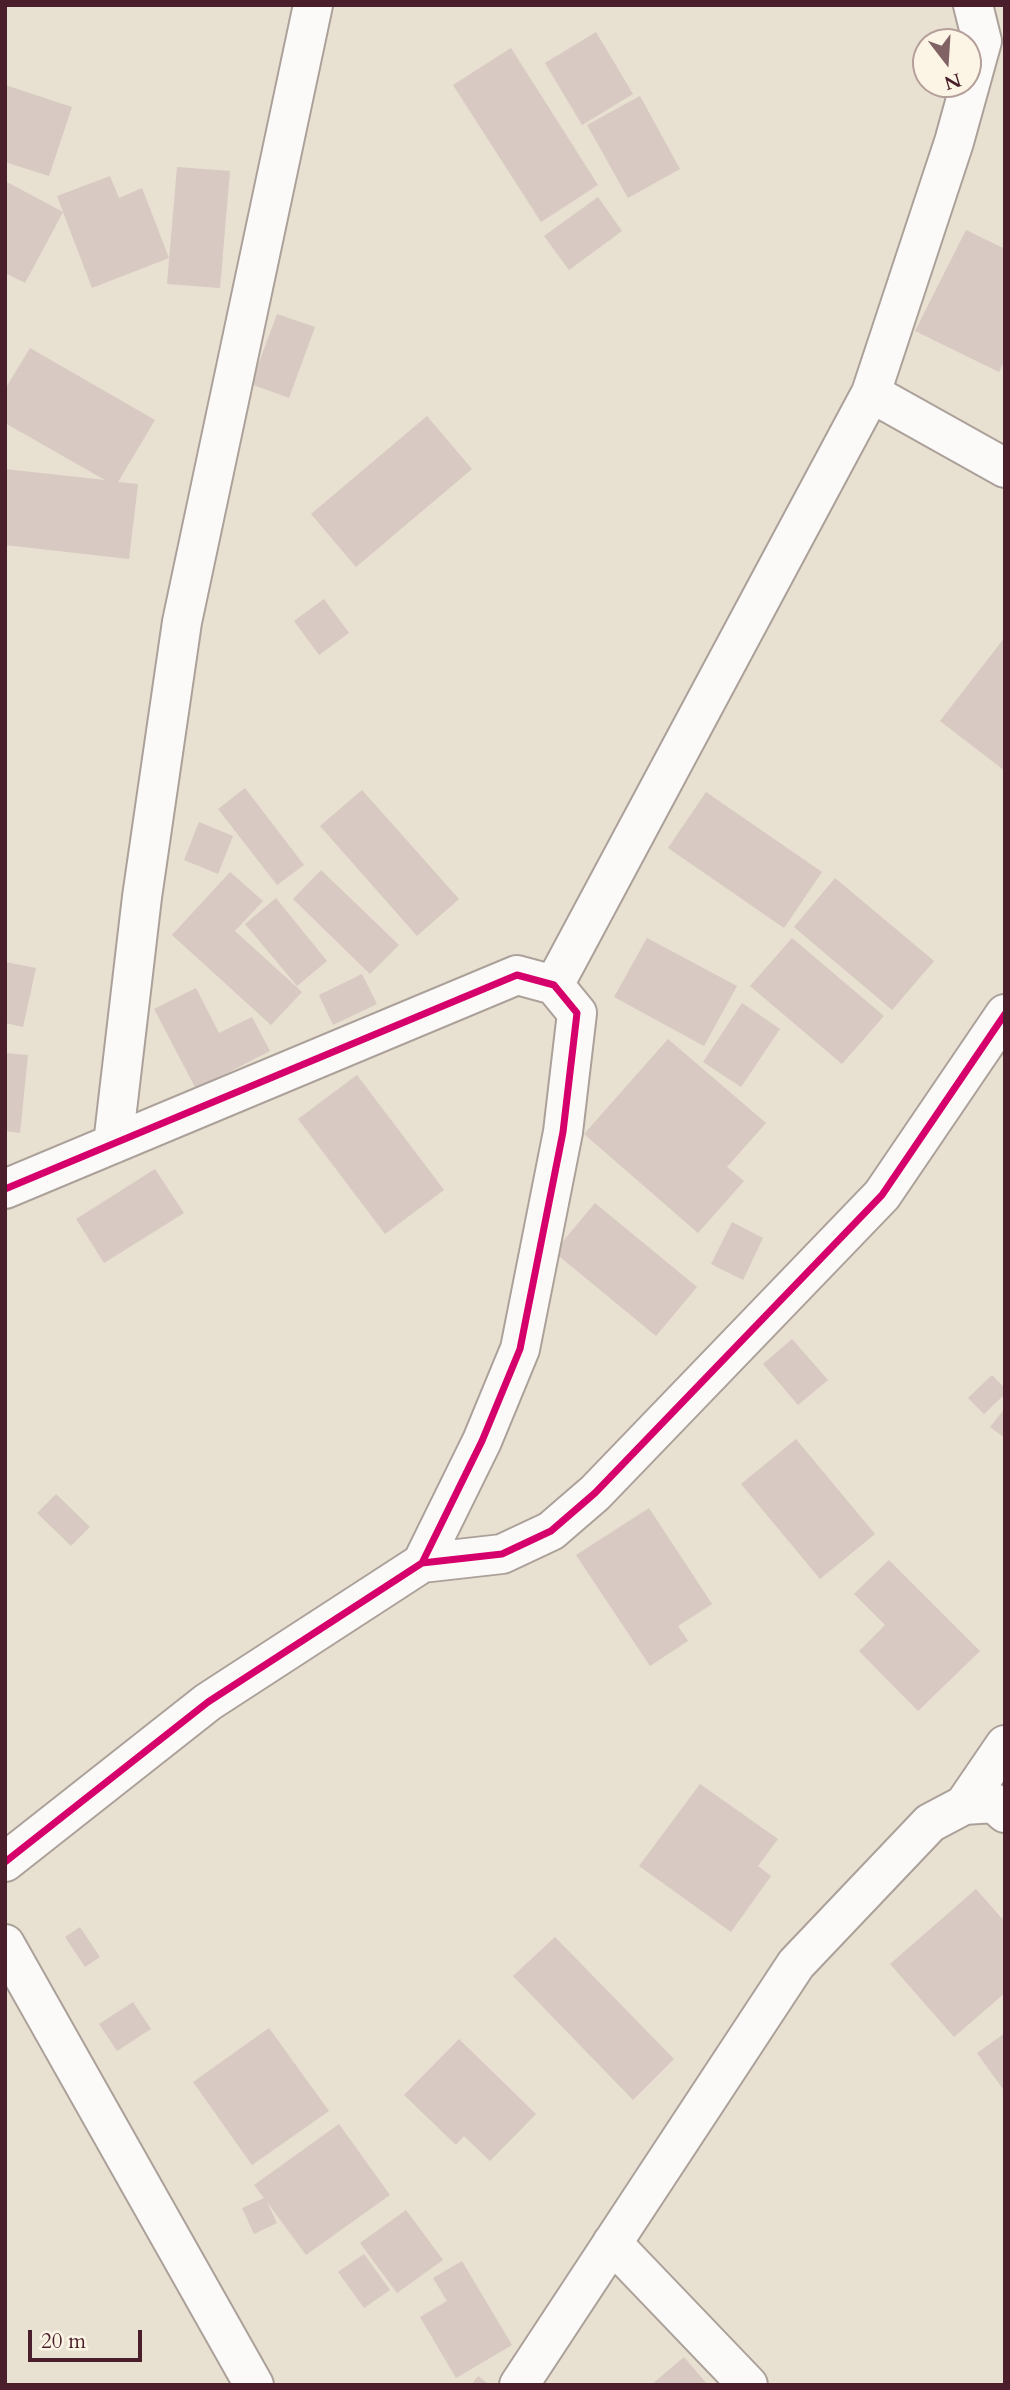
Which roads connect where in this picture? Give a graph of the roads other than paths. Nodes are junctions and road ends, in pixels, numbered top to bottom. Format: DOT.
graph roads {
  1 [pos="313,5"];
  2 [pos="973,5"];
  3 [pos="871,393"];
  4 [pos="1005,468"];
  5 [pos="554,985"];
  6 [pos="1005,1014"];
  7 [pos="113,1144"];
  8 [pos="5,1189"];
  9 [pos="422,1563"];
  10 [pos="1005,1745"];
  11 [pos="964,1805"];
  12 [pos="1005,1813"];
  13 [pos="5,1863"];
  14 [pos="5,1944"];
  15 [pos="612,2244"];
  16 [pos="254,2385"];
  17 [pos="519,2385"];
  18 [pos="748,2385"];
  1 -- 7 [label="street"];
  2 -- 3 [label="street"];
  3 -- 4 [label="street"];
  3 -- 5 [label="street"];
  5 -- 7 [label="street"];
  5 -- 9 [label="street"];
  6 -- 9 [label="street"];
  7 -- 8 [label="street"];
  9 -- 13 [label="street"];
  10 -- 11 [label="street"];
  11 -- 12 [label="street"];
  11 -- 15 [label="street"];
  14 -- 16 [label="street"];
  15 -- 17 [label="street"];
  15 -- 18 [label="street"];
}
